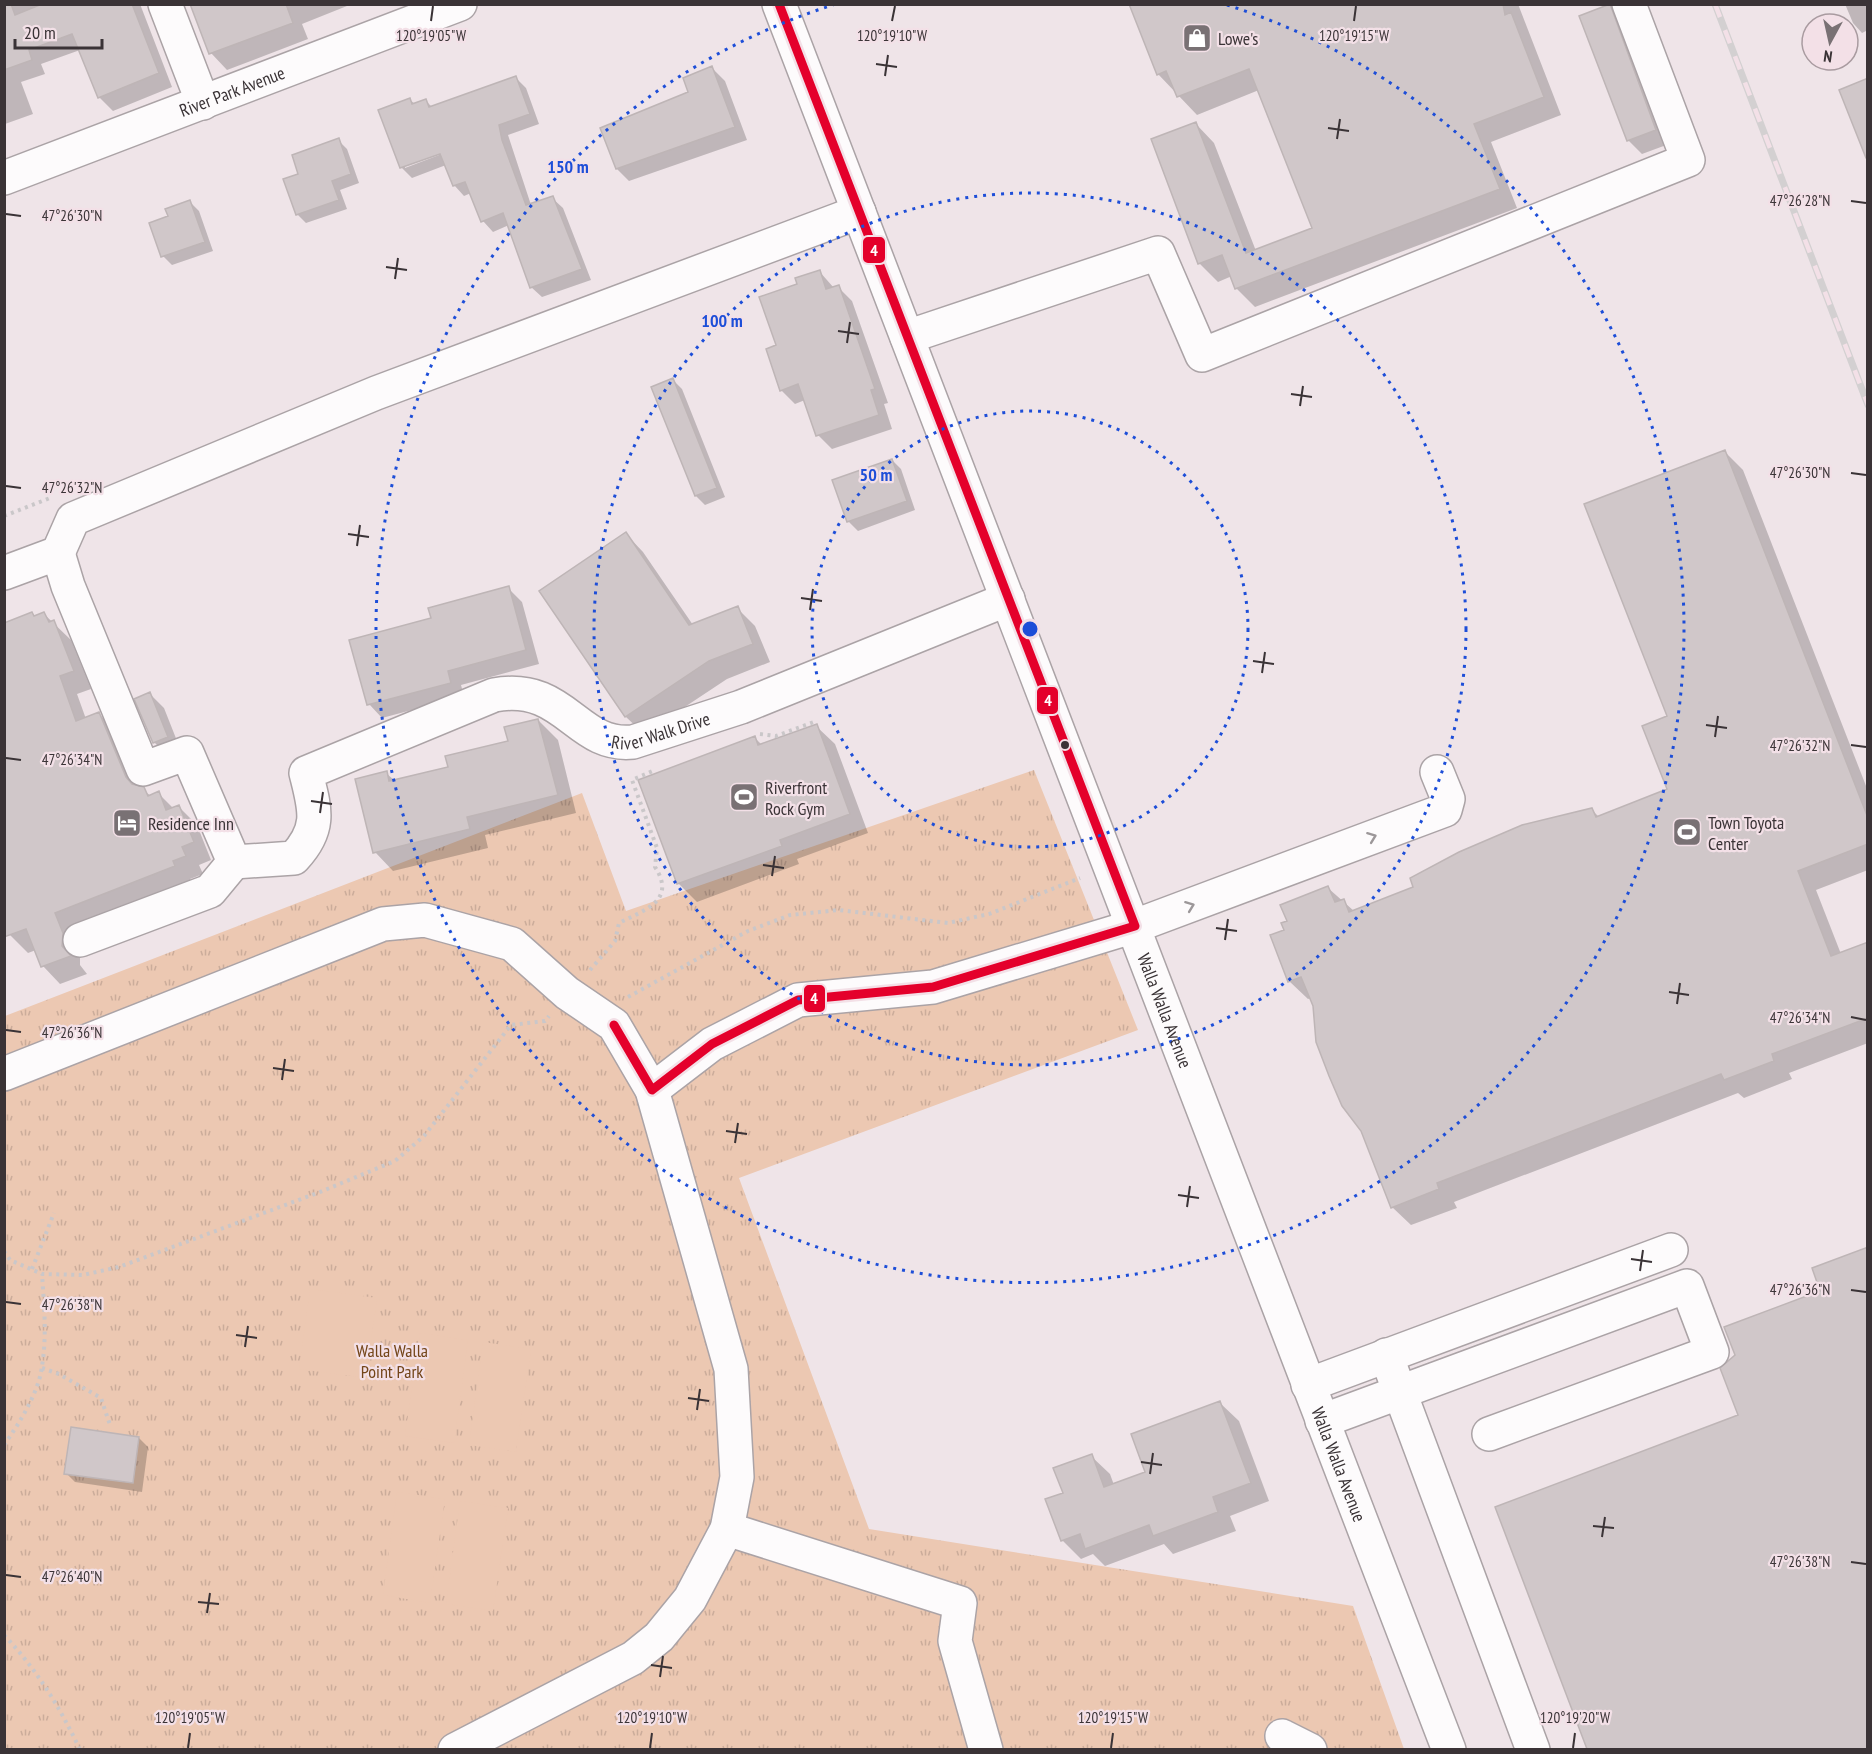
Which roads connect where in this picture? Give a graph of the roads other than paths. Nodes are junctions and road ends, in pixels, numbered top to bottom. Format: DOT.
graph roads {
  1 [pos="165,4"];
  2 [pos="460,4"];
  3 [pos="779,4"];
  4 [pos="1629,4"];
  5 [pos="409,14"];
  6 [pos="203,103"];
  7 [pos="4,178"];
  8 [pos="859,212"];
  9 [pos="907,337"];
  10 [pos="58,553"];
  11 [pos="4,573"];
  12 [pos="1008,599"];
  13 [pos="1437,772"];
  14 [pos="234,862"];
  15 [pos="1135,926"];
  16 [pos="80,940"];
  17 [pos="4,1074"];
  18 [pos="652,1090"];
  19 [pos="1671,1250"];
  20 [pos="1386,1355"];
  21 [pos="1308,1384"];
  22 [pos="1400,1393"];
  23 [pos="1322,1421"];
  24 [pos="1489,1434"];
  25 [pos="727,1529"];
  26 [pos="455,1749"];
  27 [pos="986,1749"];
  28 [pos="1449,1749"];
  29 [pos="1533,1749"];
  1 -- 6 [label="street"];
  2 -- 5 [label="street, River Park Avenue"];
  3 -- 8 [label="street, Walla Walla Avenue"];
  4 -- 9 [label="street"];
  5 -- 6 [label="street, River Park Avenue"];
  6 -- 7 [label="street, River Park Avenue"];
  8 -- 9 [label="street, Walla Walla Avenue"];
  8 -- 10 [label="street"];
  9 -- 12 [label="street, Walla Walla Avenue"];
  10 -- 11 [label="street"];
  10 -- 14 [label="street"];
  12 -- 14 [label="street, River Walk Drive"];
  12 -- 15 [label="street, Walla Walla Avenue"];
  15 -- 13 [label="street, one-way"];
  14 -- 16 [label="street"];
  15 -- 18 [label="street"];
  15 -- 21 [label="street, Walla Walla Avenue"];
  17 -- 18 [label="street"];
  18 -- 25 [label="street"];
  19 -- 20 [label="street"];
  20 -- 21 [label="street"];
  20 -- 22 [label="street"];
  21 -- 23 [label="street, Walla Walla Avenue"];
  22 -- 23 [label="street"];
  22 -- 24 [label="street"];
  22 -- 29 [label="street"];
  23 -- 28 [label="street, Walla Walla Avenue"];
  25 -- 26 [label="street"];
  25 -- 27 [label="street"];
}
